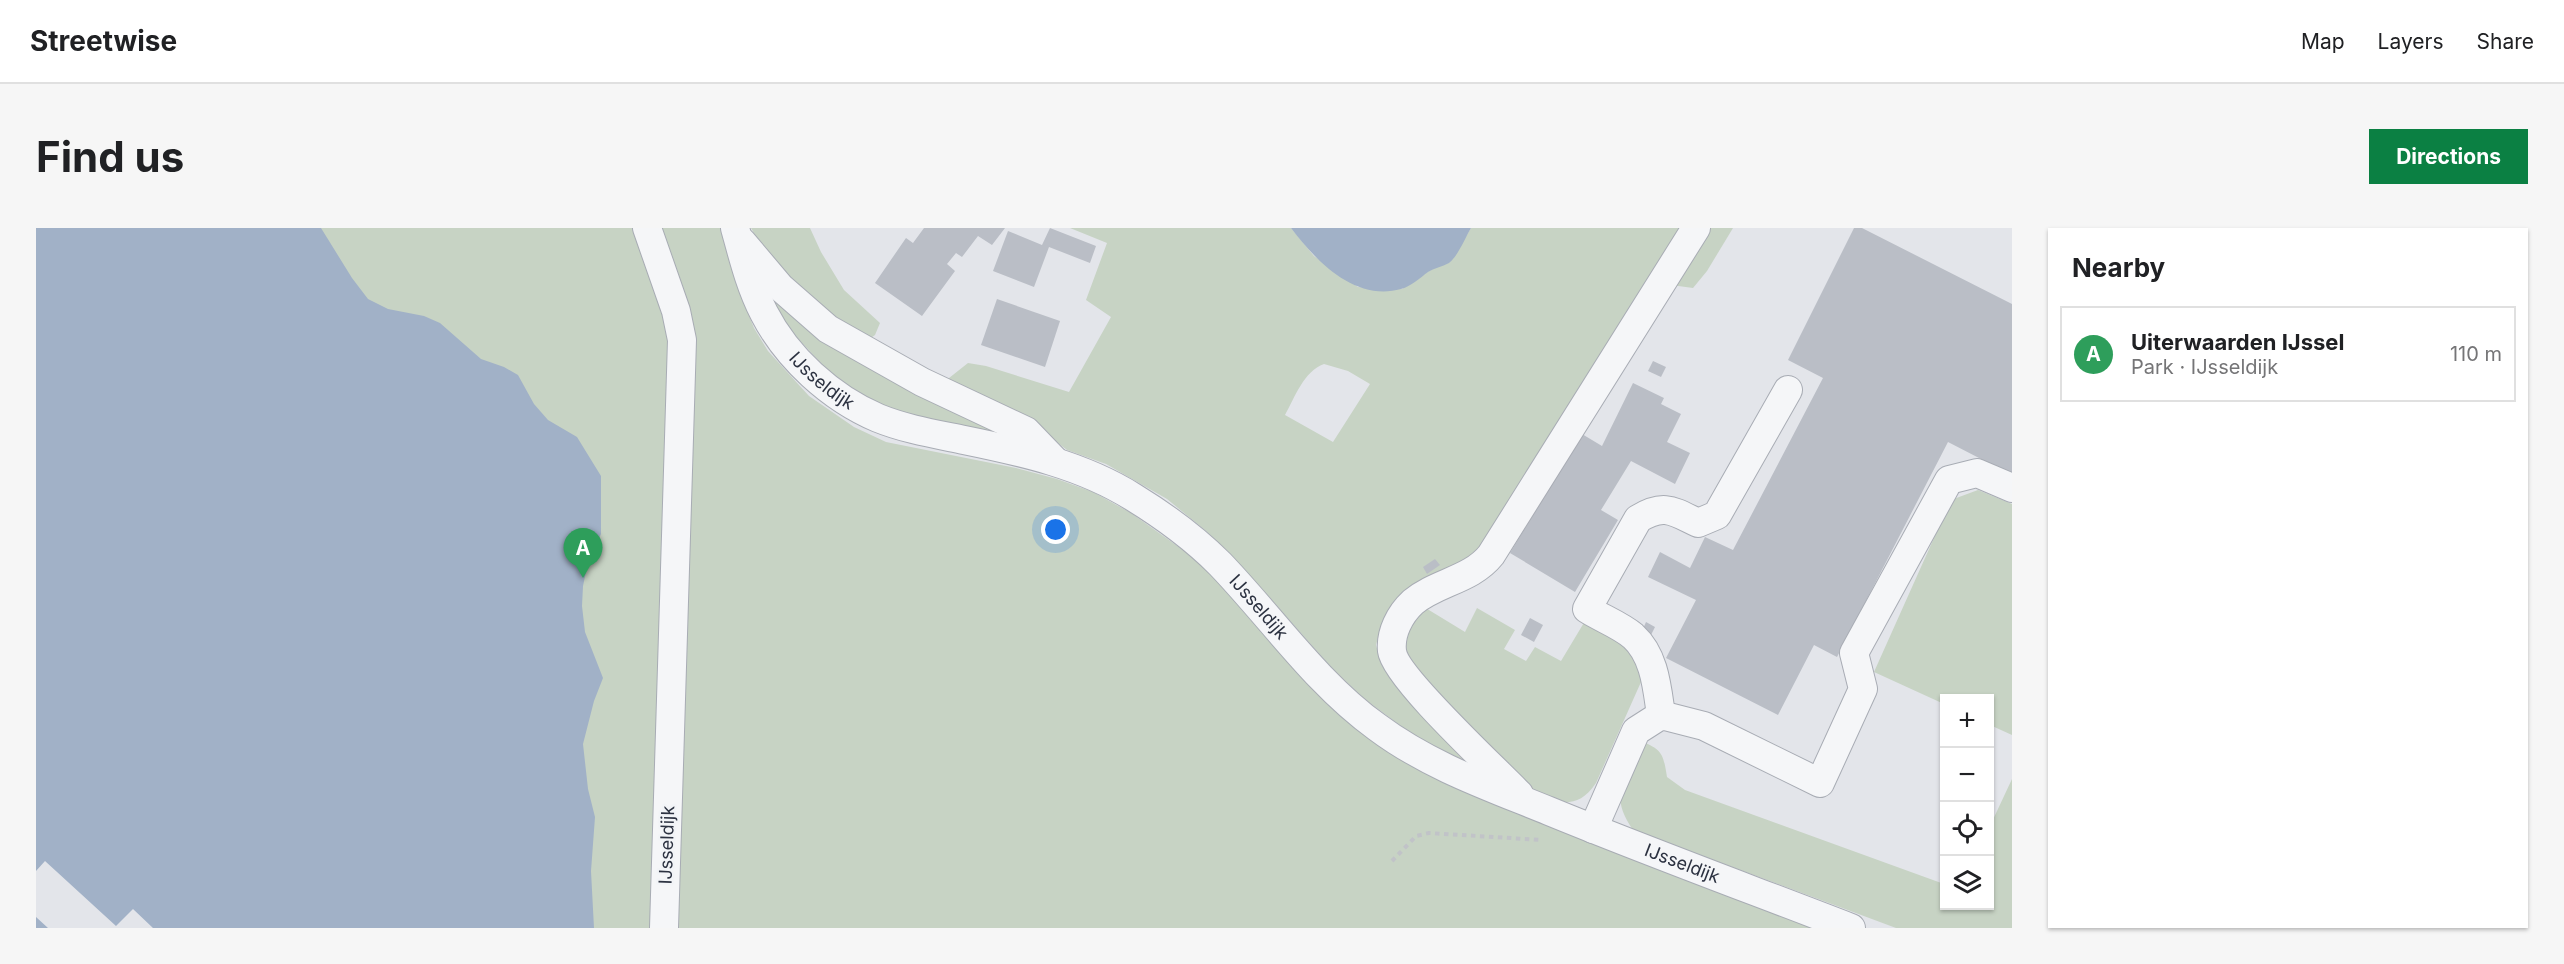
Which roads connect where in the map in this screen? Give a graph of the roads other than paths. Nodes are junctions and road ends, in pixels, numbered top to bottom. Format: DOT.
graph roads {
  1 [pos="647,228"];
  2 [pos="1696,228"];
  3 [pos="737,233"];
  4 [pos="1788,390"];
  5 [pos="1056,462"];
  6 [pos="2012,488"];
  7 [pos="1661,715"];
  8 [pos="1527,802"];
  9 [pos="1593,829"];
  10 [pos="664,928"];
  11 [pos="1851,928"];
  1 -- 10 [label="street, IJsseldijk"];
  2 -- 8 [label="street"];
  3 -- 5 [label="street"];
  3 -- 5 [label="street, IJsseldijk"];
  4 -- 7 [label="street"];
  5 -- 8 [label="street, IJsseldijk"];
  6 -- 7 [label="street"];
  7 -- 9 [label="street"];
  8 -- 9 [label="street, IJsseldijk"];
  9 -- 11 [label="street, IJsseldijk"];
}
